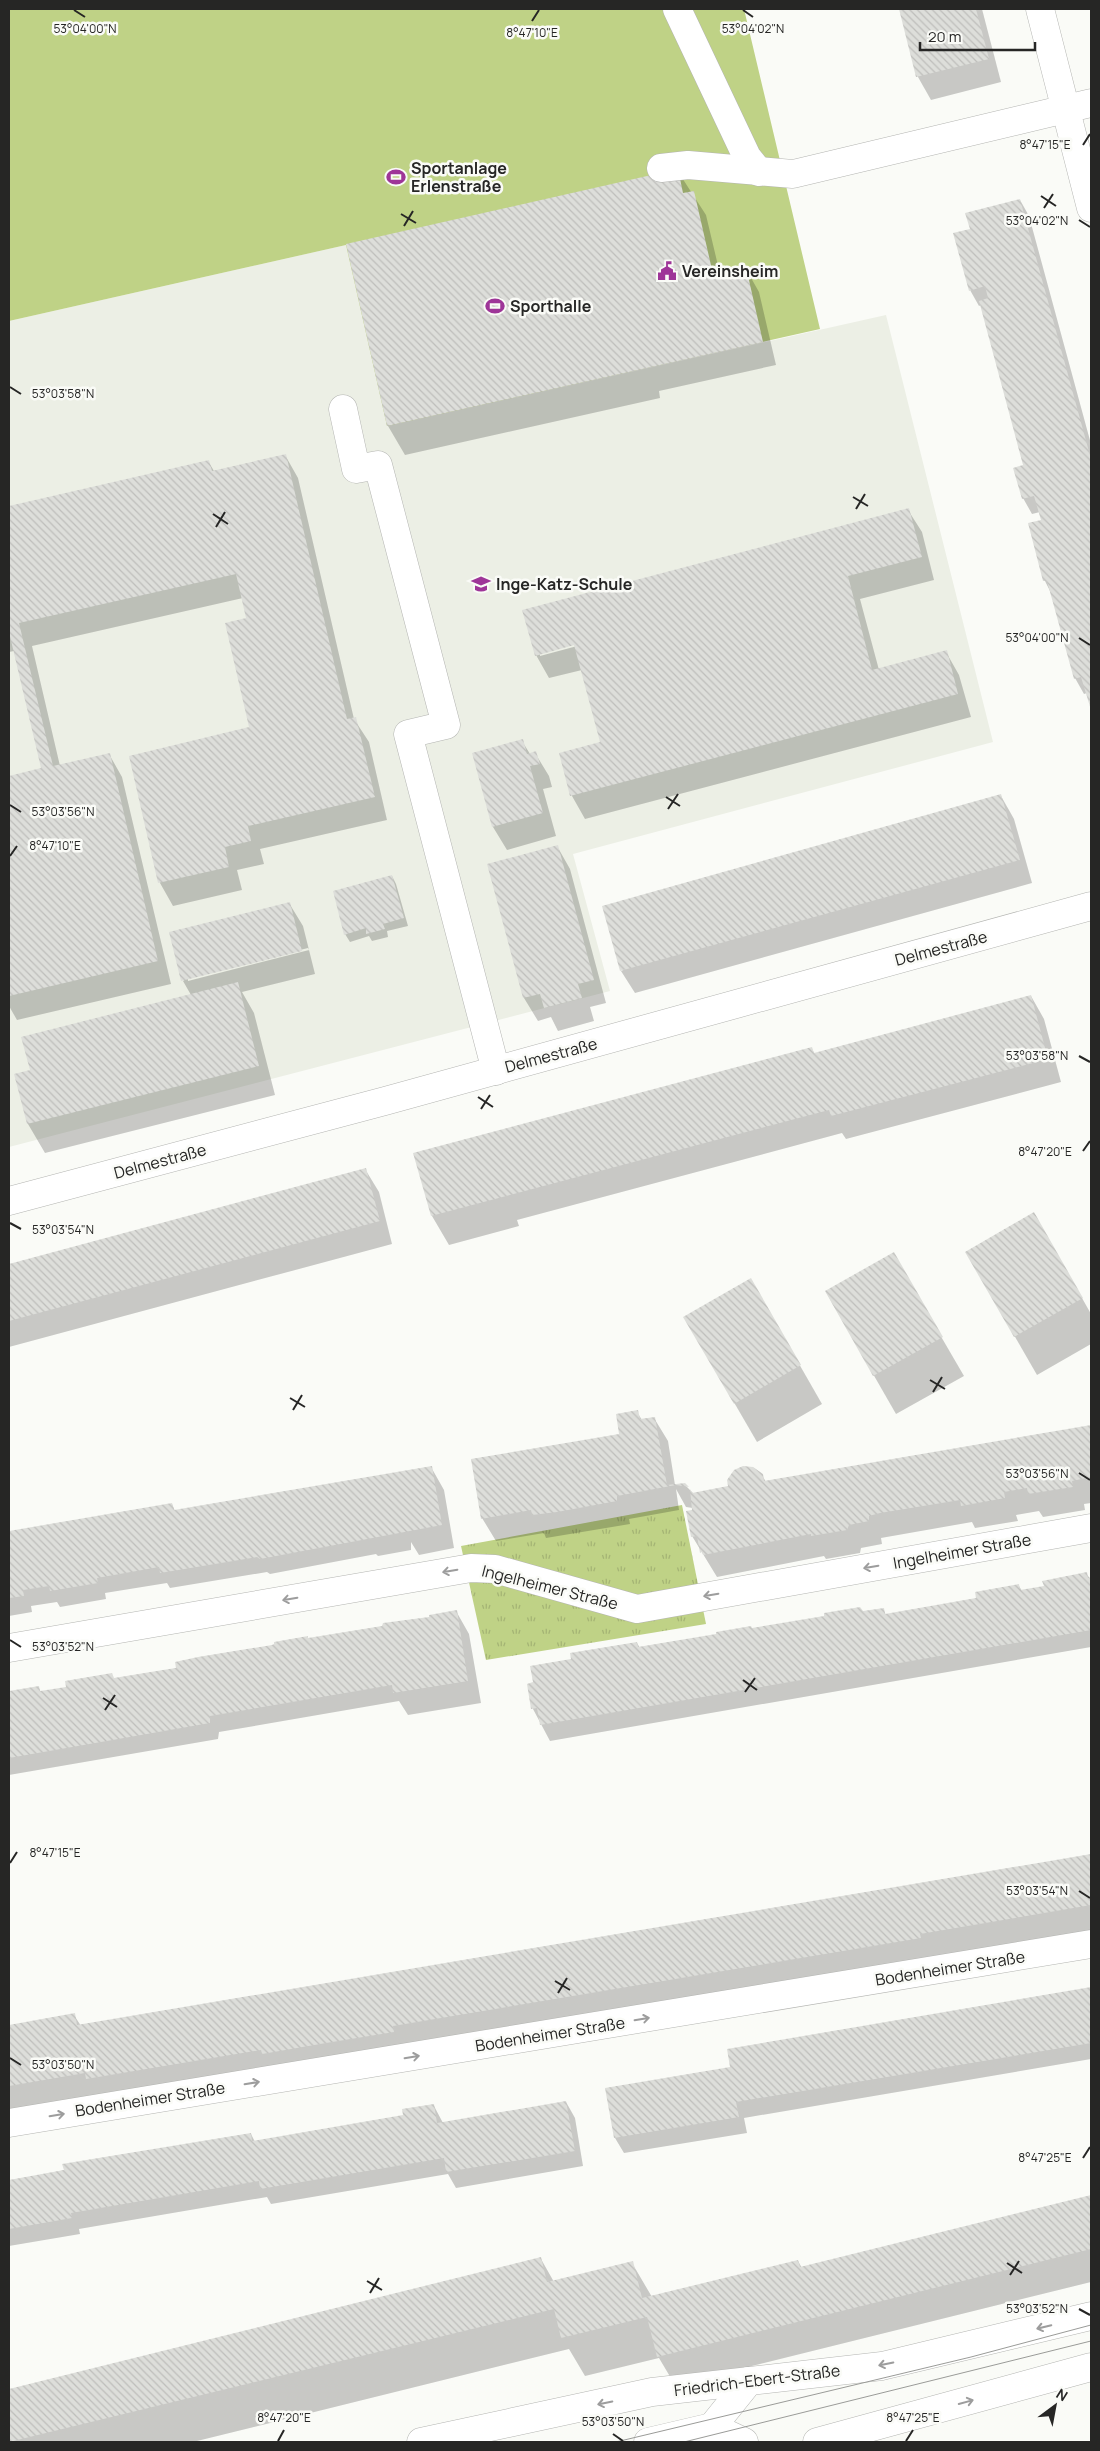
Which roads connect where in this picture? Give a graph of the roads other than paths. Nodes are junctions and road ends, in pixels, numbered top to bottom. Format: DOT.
graph roads {
  1 [pos="677,9"];
  2 [pos="1040,9"];
  3 [pos="1079,107"];
  4 [pos="661,168"];
  5 [pos="759,172"];
  6 [pos="1091,208"];
  7 [pos="343,409"];
  8 [pos="1091,906"];
  9 [pos="496,1070"];
  10 [pos="9,1201"];
  11 [pos="1091,1528"];
  12 [pos="9,1648"];
  13 [pos="1091,1944"];
  14 [pos="9,2122"];
  15 [pos="1091,2316"];
  16 [pos="1091,2367"];
  17 [pos="749,2381"];
  18 [pos="712,2427"];
  19 [pos="422,2442"];
  20 [pos="648,2442"];
  21 [pos="744,2442"];
  22 [pos="817,2442"];
  1 -- 5 [label="street"];
  2 -- 3 [label="street"];
  3 -- 5 [label="street"];
  3 -- 6 [label="street"];
  4 -- 5 [label="street"];
  7 -- 9 [label="street"];
  8 -- 9 [label="street, Delmestraße"];
  9 -- 10 [label="street, Delmestraße"];
  11 -- 12 [label="street, Ingelheimer Straße, one-way"];
  14 -- 13 [label="street, Bodenheimer Straße, one-way"];
  15 -- 17 [label="street, Friedrich-Ebert-Straße, one-way"];
  22 -- 16 [label="street, one-way"];
  17 -- 18 [label="street"];
  17 -- 19 [label="street, Friedrich-Ebert-Straße, one-way"];
  18 -- 20 [label="street"];
  18 -- 21 [label="street"];
}
